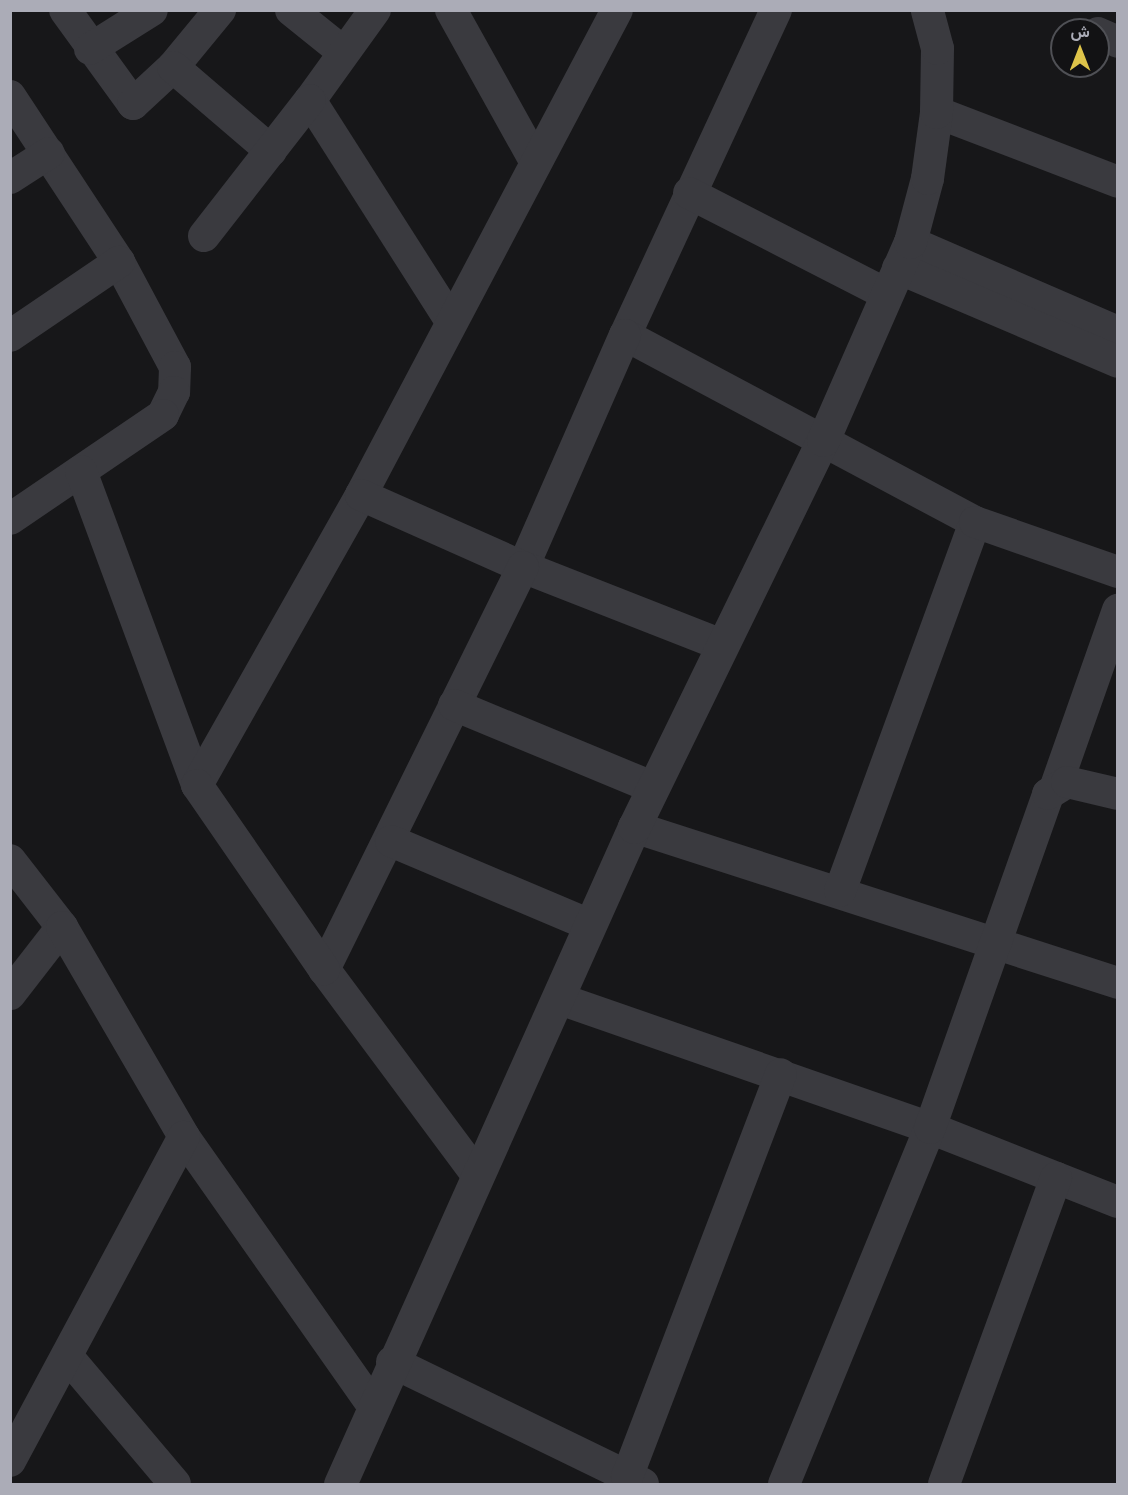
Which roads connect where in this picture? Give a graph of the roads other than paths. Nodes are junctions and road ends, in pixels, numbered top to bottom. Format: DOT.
graph roads {
  1 [pos="65,10"];
  2 [pos="152,10"];
  3 [pos="220,10"];
  4 [pos="291,10"];
  5 [pos="375,10"];
  6 [pos="451,10"];
  7 [pos="617,10"];
  8 [pos="776,10"];
  9 [pos="927,10"];
  10 [pos="90,49"];
  11 [pos="342,51"];
  12 [pos="174,67"];
  13 [pos="10,96"];
  14 [pos="310,100"];
  15 [pos="936,112"];
  16 [pos="272,151"];
  17 [pos="49,153"];
  18 [pos="535,161"];
  19 [pos="10,178"];
  20 [pos="1118,182"];
  21 [pos="689,193"];
  22 [pos="204,236"];
  23 [pos="119,262"];
  24 [pos="898,268"];
  25 [pos="450,320"];
  26 [pos="1118,332"];
  27 [pos="625,335"];
  28 [pos="10,336"];
  29 [pos="1118,362"];
  30 [pos="823,440"];
  31 [pos="81,471"];
  32 [pos="361,495"];
  33 [pos="10,519"];
  34 [pos="975,522"];
  35 [pos="523,567"];
  36 [pos="1118,572"];
  37 [pos="1118,610"];
  38 [pos="722,645"];
  39 [pos="454,705"];
  40 [pos="197,785"];
  41 [pos="1056,786"];
  42 [pos="652,787"];
  43 [pos="1118,795"];
  44 [pos="634,828"];
  45 [pos="391,841"];
  46 [pos="10,860"];
  47 [pos="840,891"];
  48 [pos="590,925"];
  49 [pos="62,927"];
  50 [pos="994,945"];
  51 [pos="324,969"];
  52 [pos="1118,982"];
  53 [pos="10,994"];
  54 [pos="560,999"];
  55 [pos="781,1074"];
  56 [pos="930,1128"];
  57 [pos="184,1137"];
  58 [pos="477,1175"];
  59 [pos="1056,1178"];
  60 [pos="1118,1202"];
  61 [pos="67,1356"];
  62 [pos="392,1362"];
  63 [pos="373,1406"];
  64 [pos="10,1461"];
  65 [pos="635,1481"];
  66 [pos="175,1485"];
  67 [pos="340,1485"];
  68 [pos="784,1485"];
  69 [pos="944,1485"];
  1 -- 10 [label="street"];
  2 -- 10 [label="street"];
  3 -- 12 [label="street"];
  4 -- 11 [label="street"];
  5 -- 11 [label="street"];
  6 -- 18 [label="street"];
  7 -- 18 [label="street"];
  8 -- 21 [label="street"];
  9 -- 15 [label="street"];
  10 -- 12 [label="street"];
  11 -- 14 [label="street"];
  12 -- 16 [label="street"];
  13 -- 17 [label="street"];
  14 -- 16 [label="street"];
  14 -- 25 [label="street"];
  15 -- 20 [label="street"];
  15 -- 24 [label="street"];
  16 -- 22 [label="street"];
  17 -- 19 [label="street"];
  17 -- 23 [label="street"];
  18 -- 25 [label="street"];
  21 -- 24 [label="street"];
  21 -- 27 [label="street"];
  23 -- 28 [label="street"];
  23 -- 31 [label="street"];
  24 -- 26 [label="street"];
  24 -- 29 [label="street"];
  24 -- 30 [label="street"];
  25 -- 32 [label="street"];
  27 -- 30 [label="street"];
  27 -- 35 [label="street"];
  30 -- 34 [label="street"];
  30 -- 38 [label="street"];
  31 -- 33 [label="street"];
  31 -- 40 [label="street"];
  32 -- 35 [label="street"];
  32 -- 40 [label="street"];
  34 -- 36 [label="street"];
  34 -- 47 [label="street"];
  35 -- 38 [label="street"];
  35 -- 39 [label="street"];
  37 -- 41 [label="street"];
  38 -- 42 [label="street"];
  39 -- 42 [label="street"];
  39 -- 45 [label="street"];
  40 -- 51 [label="street"];
  41 -- 43 [label="street"];
  41 -- 50 [label="street"];
  42 -- 44 [label="street"];
  44 -- 47 [label="street"];
  44 -- 48 [label="street"];
  45 -- 48 [label="street"];
  45 -- 51 [label="street"];
  46 -- 49 [label="street"];
  47 -- 50 [label="street"];
  48 -- 54 [label="street"];
  49 -- 53 [label="street"];
  49 -- 57 [label="street"];
  50 -- 52 [label="street"];
  50 -- 56 [label="street"];
  51 -- 58 [label="street"];
  54 -- 55 [label="street"];
  54 -- 58 [label="street"];
  55 -- 56 [label="street"];
  55 -- 65 [label="street"];
  56 -- 59 [label="street"];
  56 -- 68 [label="street"];
  57 -- 61 [label="street"];
  57 -- 63 [label="street"];
  58 -- 62 [label="street"];
  59 -- 60 [label="street"];
  59 -- 69 [label="street"];
  61 -- 64 [label="street"];
  61 -- 66 [label="street"];
  62 -- 63 [label="street"];
  62 -- 65 [label="street"];
  63 -- 67 [label="street"];
}
